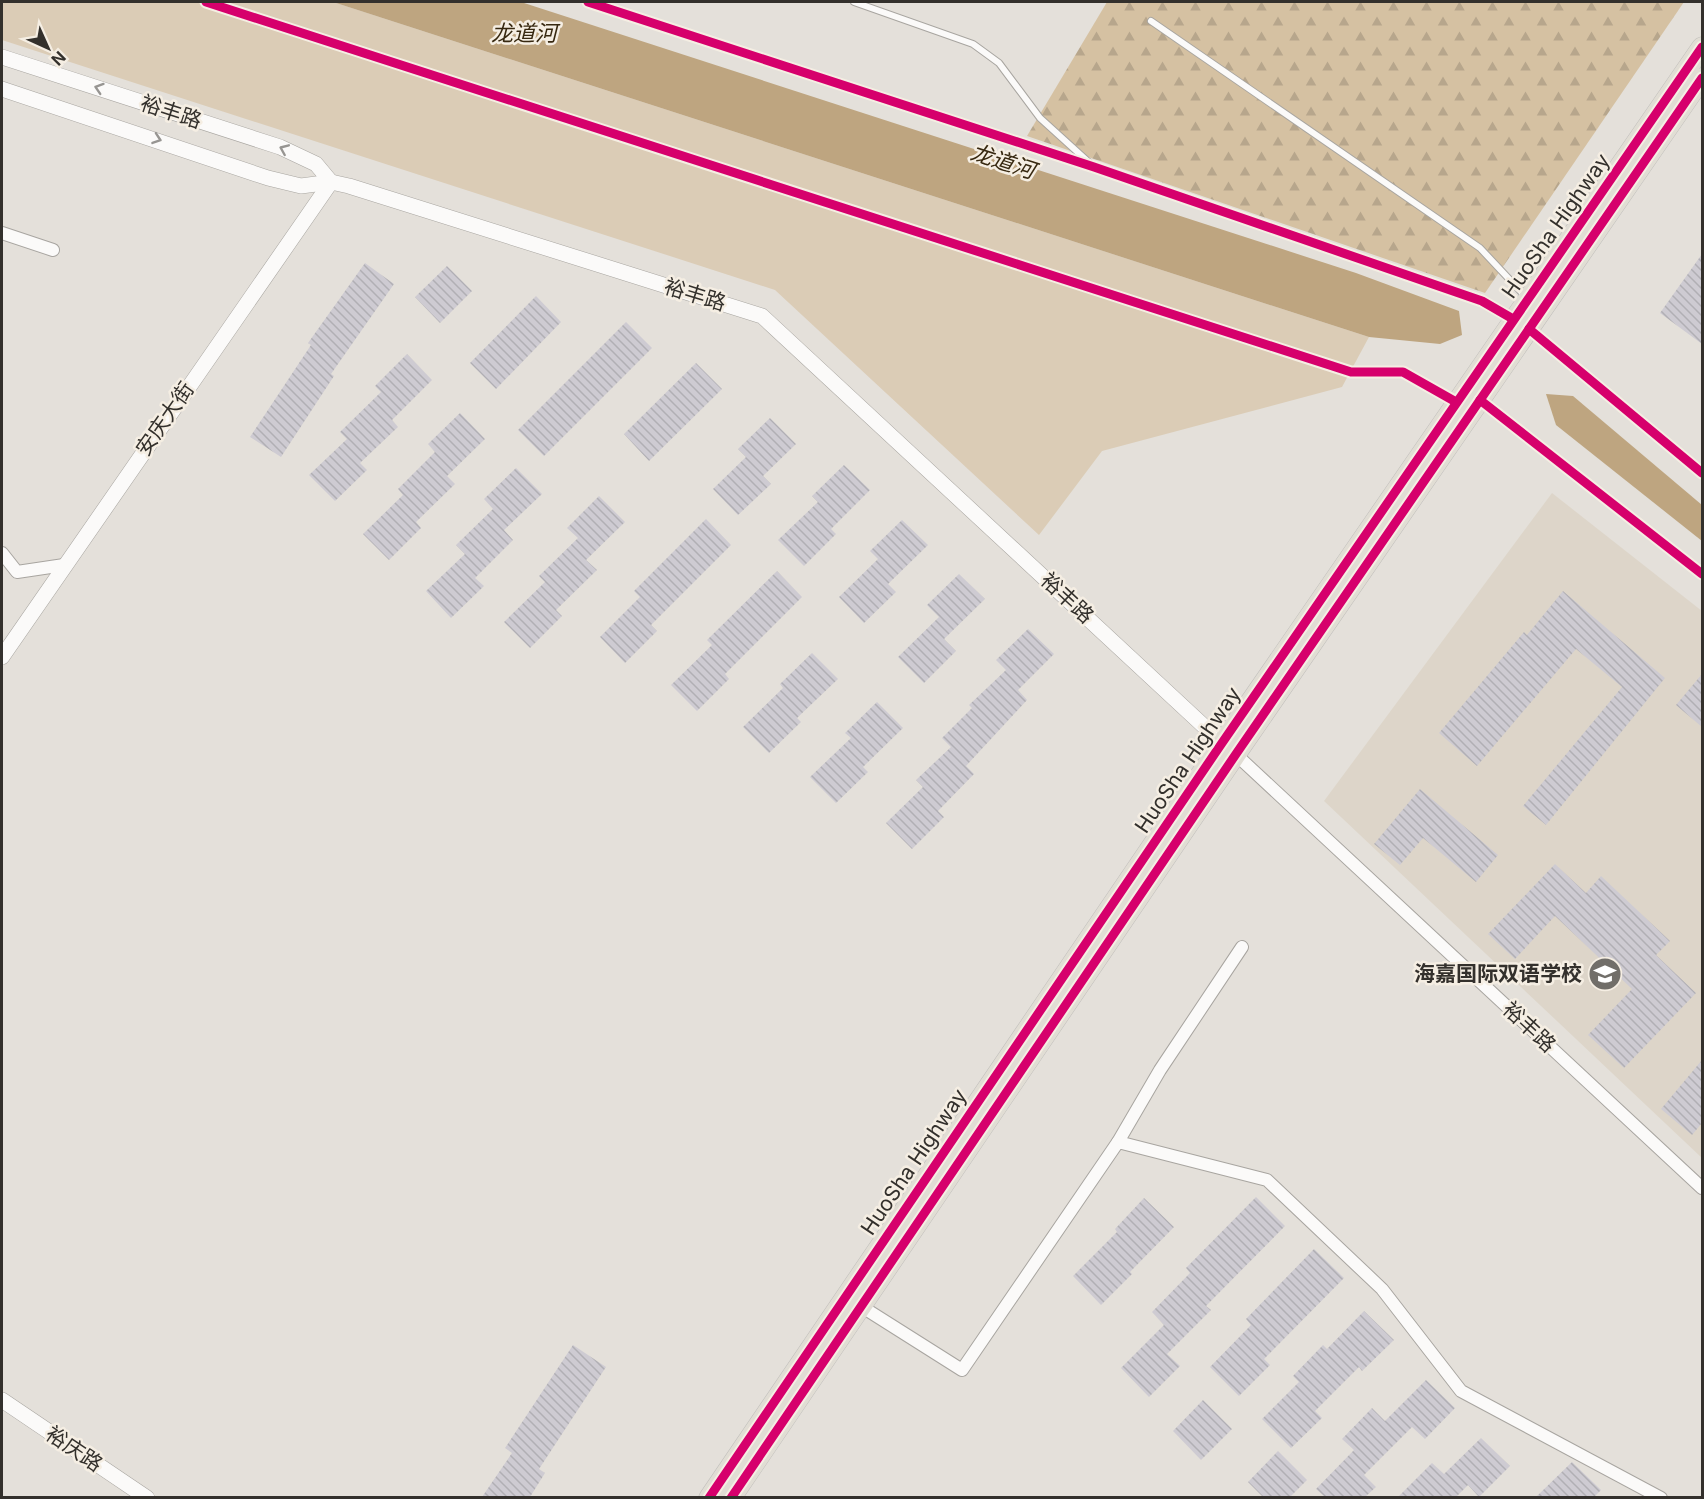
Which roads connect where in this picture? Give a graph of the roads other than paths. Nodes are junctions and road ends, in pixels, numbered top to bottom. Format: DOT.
graph roads {
  1 [pos="854,2"];
  2 [pos="1151,21"];
  3 [pos="1702,47"];
  4 [pos="2,57"];
  5 [pos="1702,78"];
  6 [pos="2,88"];
  7 [pos="1094,167"];
  8 [pos="331,182"];
  9 [pos="2,233"];
  10 [pos="53,250"];
  11 [pos="1527,299"];
  12 [pos="2,553"];
  13 [pos="64,565"];
  14 [pos="2,657"];
  15 [pos="1229,749"];
  16 [pos="1242,947"];
  17 [pos="1118,1142"];
  18 [pos="1702,1188"];
  19 [pos="853,1301"];
  20 [pos="2,1400"];
  21 [pos="147,1497"];
  22 [pos="709,1497"];
  23 [pos="731,1497"];
  24 [pos="1661,1497"];
  1 -- 7 [label="lane"];
  2 -- 11 [label="lane"];
  3 -- 11 [label="main road, HuoSha Highway"];
  8 -- 4 [label="street, 裕丰路, one-way"];
  5 -- 15 [label="main road, HuoSha Highway"];
  6 -- 8 [label="street, 裕丰路, one-way"];
  8 -- 13 [label="street, 安庆大街"];
  8 -- 15 [label="street, 裕丰路"];
  9 -- 10 [label="street"];
  11 -- 15 [label="main road, HuoSha Highway"];
  12 -- 13 [label="street"];
  13 -- 14 [label="street, 安庆大街"];
  15 -- 18 [label="street, 裕丰路"];
  15 -- 19 [label="main road, HuoSha Highway"];
  16 -- 17 [label="street"];
  17 -- 19 [label="street"];
  17 -- 24 [label="street"];
  19 -- 22 [label="main road, HuoSha Highway"];
  19 -- 23 [label="main road, HuoSha Highway"];
  20 -- 21 [label="street, 裕庆路"];
}
